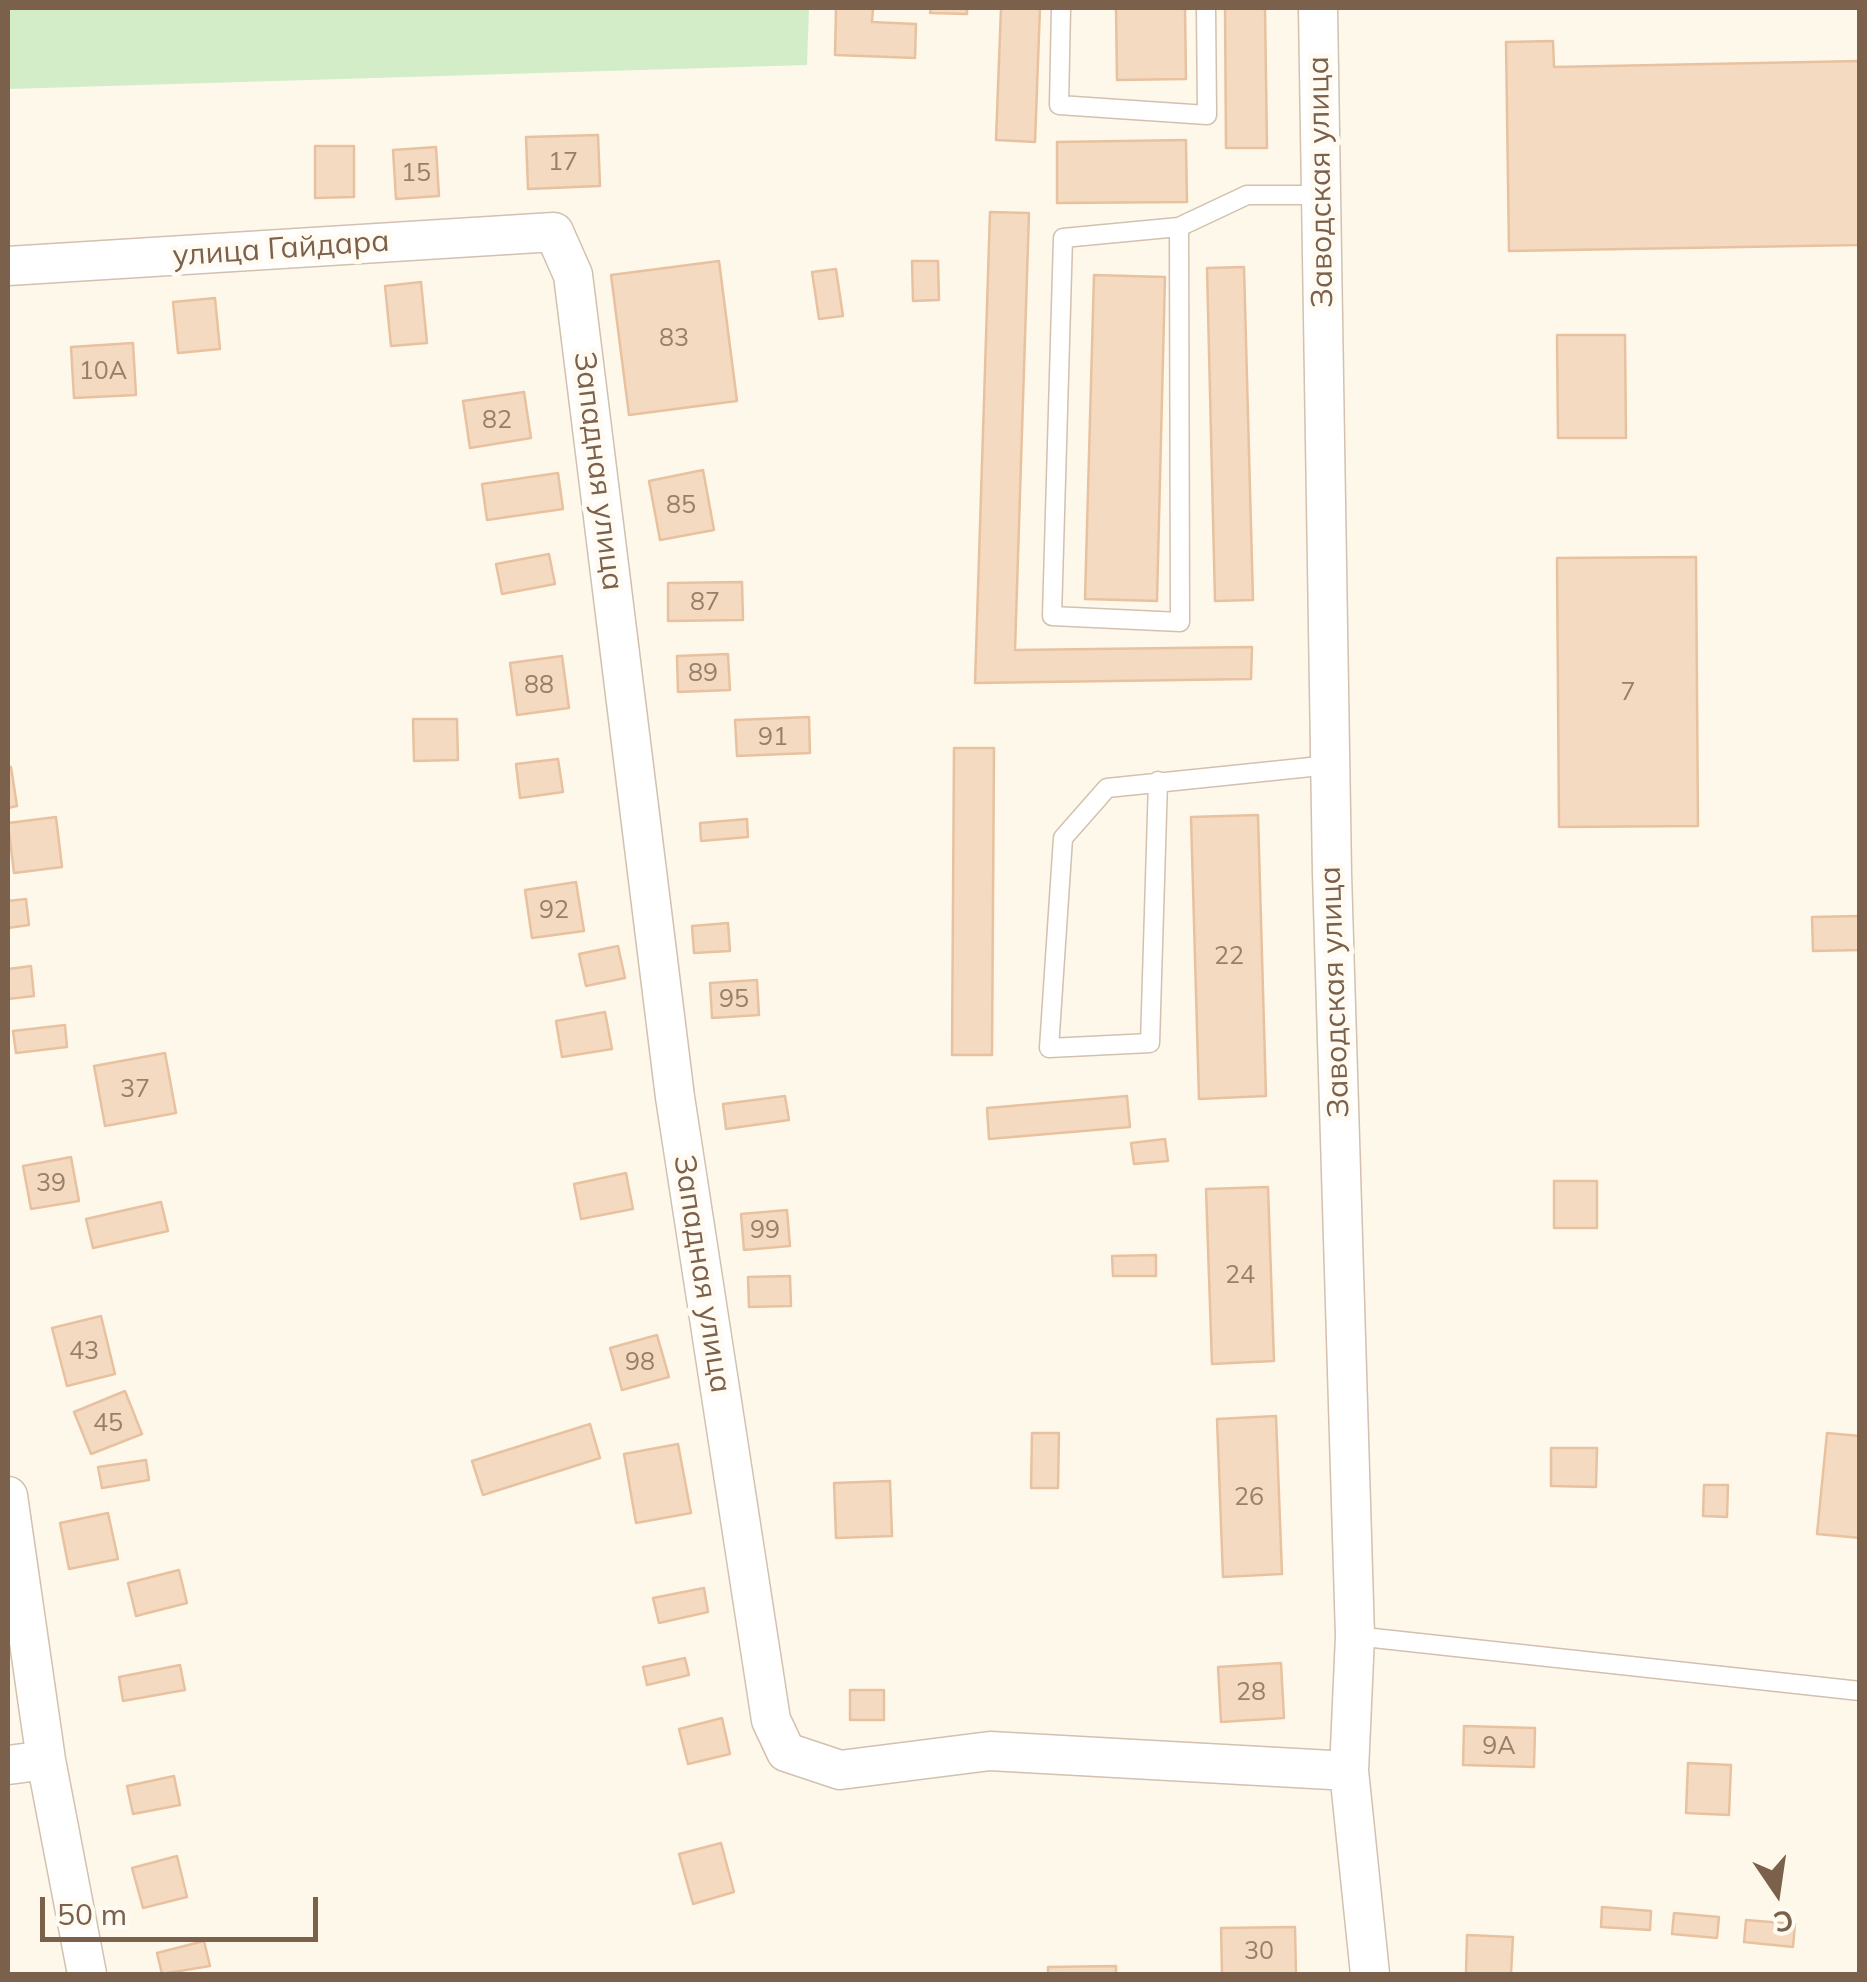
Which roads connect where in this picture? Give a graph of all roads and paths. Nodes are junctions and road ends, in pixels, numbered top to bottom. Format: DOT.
graph roads {
  1 [pos="1061,8"];
  2 [pos="1206,8"];
  3 [pos="1318,8"];
  4 [pos="1321,195"];
  5 [pos="1179,227"];
  6 [pos="554,232"];
  7 [pos="8,266"];
  8 [pos="1330,766"];
  9 [pos="1158,781"];
  10 [pos="8,1496"];
  11 [pos="1355,1636"];
  12 [pos="1860,1691"];
  13 [pos="46,1760"];
  14 [pos="8,1764"];
  15 [pos="1350,1771"];
  16 [pos="86,1974"];
  17 [pos="1370,1974"];
  1 -- 2 [label="lane"];
  3 -- 4 [label="street, Заводская улица"];
  4 -- 5 [label="lane"];
  4 -- 8 [label="street, Заводская улица"];
  5 -- 5 [label="lane"];
  6 -- 7 [label="street, улица Гайдара"];
  6 -- 15 [label="street, Западная улица"];
  8 -- 9 [label="lane"];
  8 -- 11 [label="street, Заводская улица"];
  9 -- 9 [label="lane"];
  10 -- 13 [label="street"];
  11 -- 12 [label="lane"];
  11 -- 15 [label="street, Заводская улица"];
  13 -- 14 [label="street"];
  13 -- 16 [label="street"];
  15 -- 17 [label="street, Заводская улица"];
}
